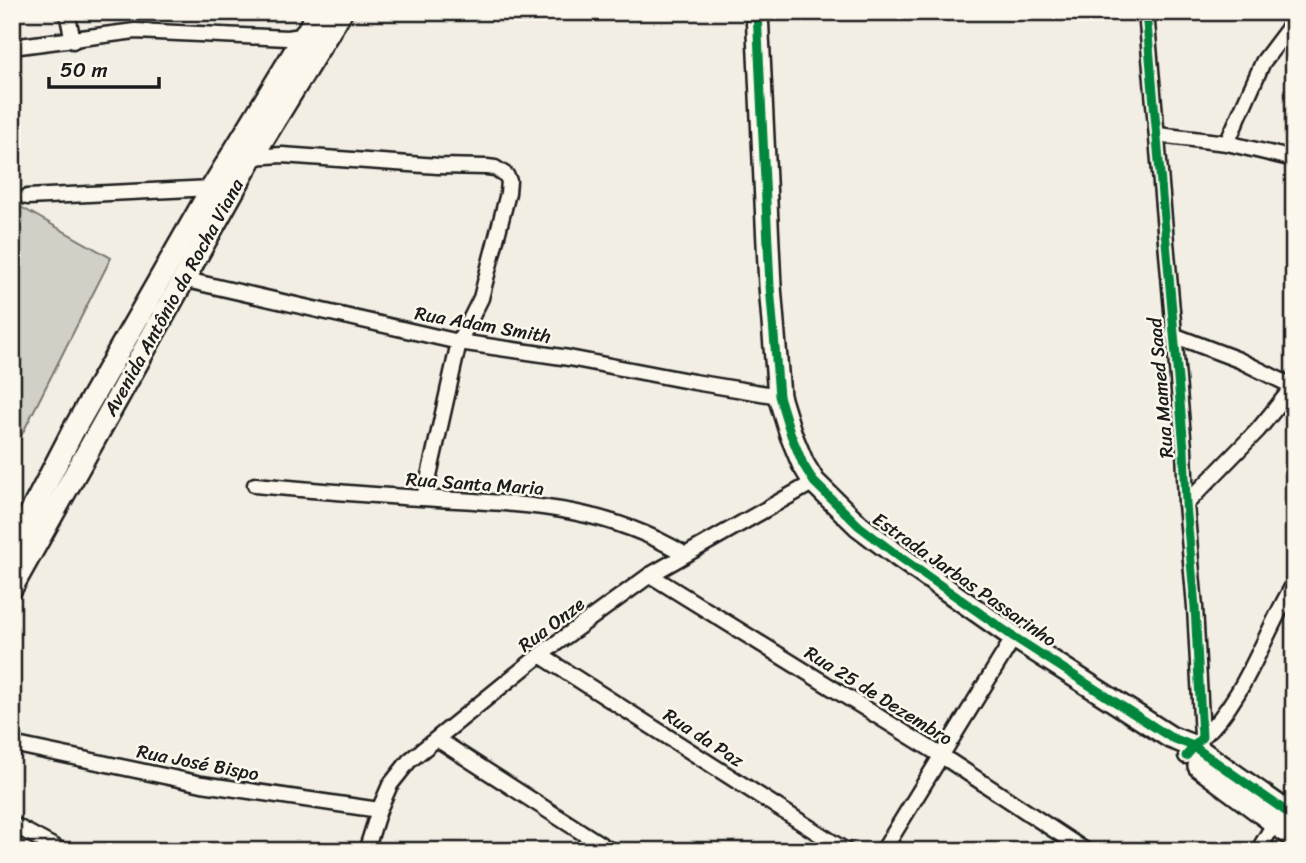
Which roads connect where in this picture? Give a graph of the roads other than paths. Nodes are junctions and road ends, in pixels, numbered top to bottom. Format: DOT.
graph roads {
  1 [pos="67,12"];
  2 [pos="319,12"];
  3 [pos="341,12"];
  4 [pos="757,12"];
  5 [pos="1146,12"];
  6 [pos="1294,21"];
  7 [pos="302,36"];
  8 [pos="73,41"];
  9 [pos="12,47"];
  10 [pos="1158,135"];
  11 [pos="1227,143"];
  12 [pos="252,157"];
  13 [pos="1294,159"];
  14 [pos="212,188"];
  15 [pos="27,197"];
  16 [pos="182,279"];
  17 [pos="1173,334"];
  18 [pos="459,342"];
  19 [pos="1294,387"];
  20 [pos="779,396"];
  21 [pos="814,482"];
  22 [pos="255,485"];
  23 [pos="424,498"];
  24 [pos="1186,504"];
  25 [pos="12,549"];
  26 [pos="684,555"];
  27 [pos="650,575"];
  28 [pos="1294,584"];
  29 [pos="12,587"];
  30 [pos="1290,602"];
  31 [pos="1014,637"];
  32 [pos="540,655"];
  33 [pos="437,740"];
  34 [pos="12,744"];
  35 [pos="1194,746"];
  36 [pos="942,756"];
  37 [pos="379,810"];
  38 [pos="1284,819"];
  39 [pos="12,824"];
  40 [pos="1294,836"];
  41 [pos="62,851"];
  42 [pos="366,851"];
  43 [pos="611,851"];
  44 [pos="846,851"];
  45 [pos="883,851"];
  46 [pos="1086,851"];
  47 [pos="1258,851"];
  1 -- 8 [label="street"];
  2 -- 7 [label="main road, Avenida Antônio da Rocha Viana"];
  3 -- 12 [label="main road, Avenida Antônio da Rocha Viana"];
  4 -- 20 [label="main road, Estrada Jarbas Passarinho"];
  5 -- 10 [label="street, Rua Mamed Saad"];
  6 -- 11 [label="street"];
  7 -- 8 [label="street"];
  7 -- 14 [label="main road, Avenida Antônio da Rocha Viana"];
  8 -- 9 [label="street"];
  10 -- 11 [label="street"];
  10 -- 17 [label="street, Rua Mamed Saad"];
  11 -- 13 [label="street"];
  12 -- 16 [label="main road, Avenida Antônio da Rocha Viana"];
  12 -- 18 [label="street"];
  14 -- 15 [label="street"];
  14 -- 25 [label="main road, Avenida Antônio da Rocha Viana"];
  16 -- 18 [label="street, Rua Adam Smith"];
  16 -- 29 [label="main road, Avenida Antônio da Rocha Viana"];
  17 -- 19 [label="street"];
  17 -- 24 [label="street, Rua Mamed Saad"];
  18 -- 20 [label="street, Rua Adam Smith"];
  18 -- 23 [label="street"];
  19 -- 24 [label="street"];
  20 -- 21 [label="main road, Estrada Jarbas Passarinho"];
  21 -- 26 [label="street, Rua Onze"];
  21 -- 31 [label="main road, Estrada Jarbas Passarinho"];
  22 -- 23 [label="street, Rua Santa Maria"];
  23 -- 26 [label="street, Rua Santa Maria"];
  24 -- 35 [label="street, Rua Mamed Saad"];
  26 -- 27 [label="street, Rua Onze"];
  27 -- 32 [label="street, Rua Onze"];
  27 -- 36 [label="street, Rua 25 de Dezembro"];
  28 -- 30 [label="street"];
  30 -- 35 [label="street"];
  31 -- 35 [label="main road, Estrada Jarbas Passarinho"];
  31 -- 36 [label="street"];
  32 -- 33 [label="street, Rua Onze"];
  32 -- 44 [label="street, Rua da Paz"];
  33 -- 37 [label="street, Rua Onze"];
  33 -- 43 [label="street"];
  34 -- 37 [label="street, Rua José Bispo"];
  35 -- 38 [label="main road, Estrada Jarbas Passarinho"];
  36 -- 45 [label="street"];
  36 -- 46 [label="street, Rua 25 de Dezembro"];
  37 -- 42 [label="street, Rua Onze"];
  38 -- 40 [label="main road, Estrada Jarbas Passarinho"];
  38 -- 47 [label="street"];
  39 -- 41 [label="street"];
}
